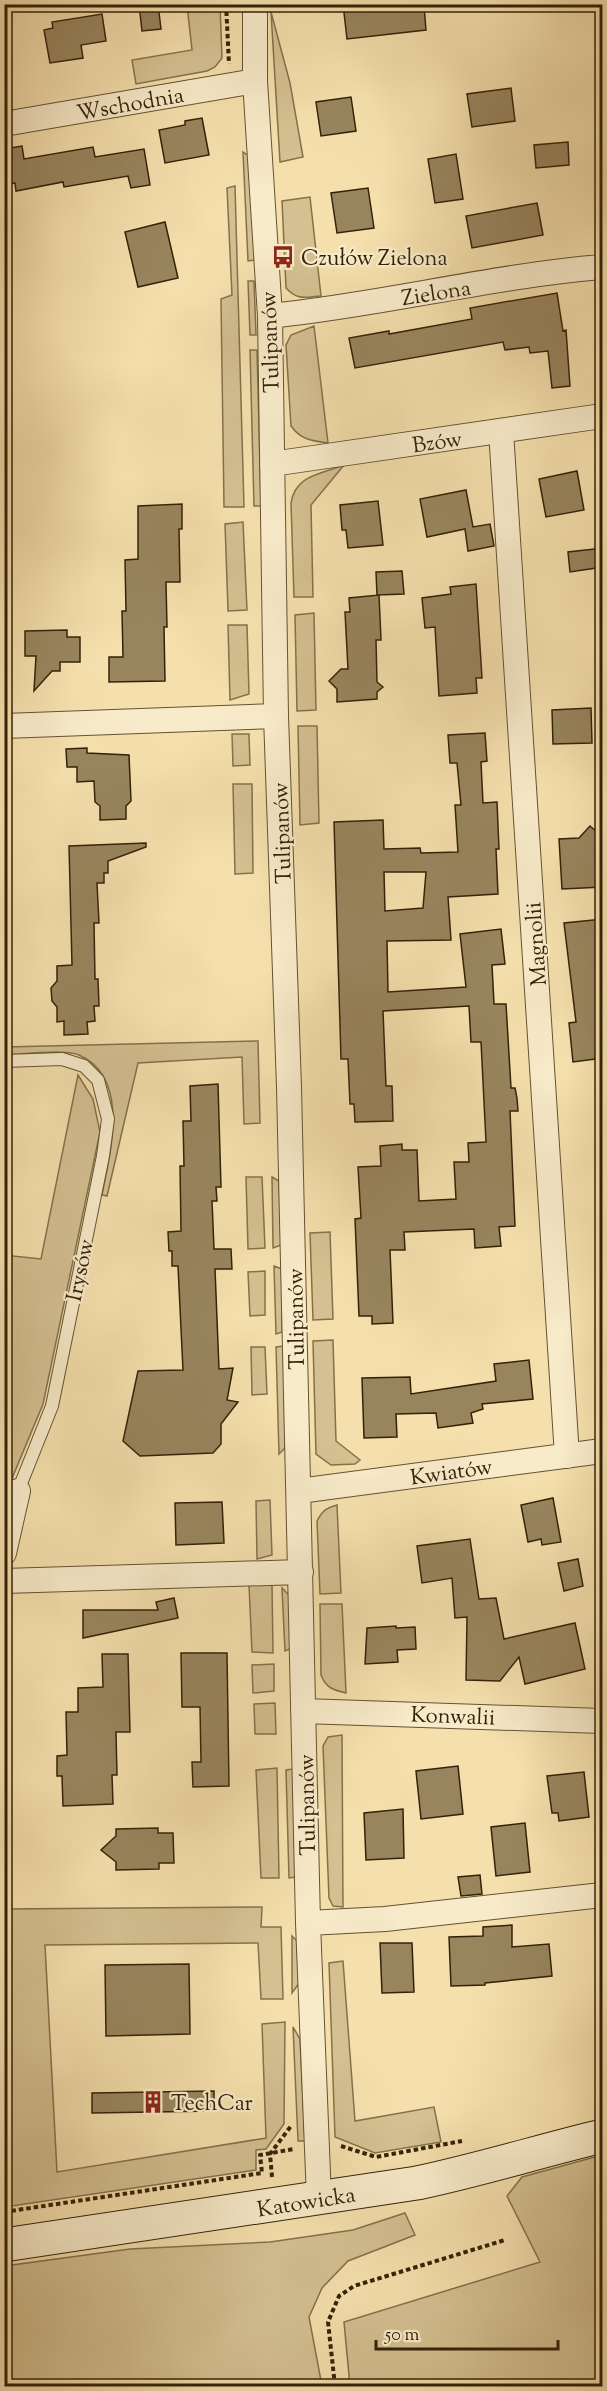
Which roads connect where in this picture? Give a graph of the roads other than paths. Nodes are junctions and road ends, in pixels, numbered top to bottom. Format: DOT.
graph roads {
  1 [pos="255,4"];
  2 [pos="255,81"];
  3 [pos="4,124"];
  4 [pos="603,267"];
  5 [pos="270,316"];
  6 [pos="603,416"];
  7 [pos="501,431"];
  8 [pos="272,464"];
  9 [pos="276,716"];
  10 [pos="4,726"];
  11 [pos="4,1061"];
  12 [pos="603,1451"];
  13 [pos="567,1456"];
  14 [pos="18,1491"];
  15 [pos="299,1491"];
  16 [pos="4,1553"];
  17 [pos="301,1572"];
  18 [pos="4,1581"];
  19 [pos="303,1711"];
  20 [pos="603,1721"];
  21 [pos="603,1895"];
  22 [pos="308,1923"];
  23 [pos="603,2136"];
  24 [pos="319,2199"];
  25 [pos="4,2245"];
  1 -- 2 [label="street, Tulipanów"];
  2 -- 3 [label="street, Wschodnia"];
  2 -- 5 [label="street, Tulipanów"];
  4 -- 5 [label="street, Zielona"];
  5 -- 8 [label="street, Tulipanów"];
  6 -- 7 [label="street, Bzów"];
  7 -- 8 [label="street, Bzów"];
  7 -- 13 [label="street, Magnolii"];
  8 -- 9 [label="street, Tulipanów"];
  9 -- 10 [label="street"];
  9 -- 15 [label="street, Tulipanów"];
  11 -- 14 [label="lane, Irysów"];
  12 -- 13 [label="street, Kwiatów"];
  13 -- 15 [label="street, Kwiatów"];
  14 -- 16 [label="street, Irysów"];
  15 -- 17 [label="street, Tulipanów"];
  17 -- 18 [label="street"];
  17 -- 19 [label="street, Tulipanów"];
  19 -- 20 [label="street, Konwalii"];
  19 -- 22 [label="street, Tulipanów"];
  21 -- 22 [label="street"];
  22 -- 24 [label="street, Tulipanów"];
  23 -- 24 [label="main road, Katowicka"];
  24 -- 25 [label="main road, Katowicka"];
}
